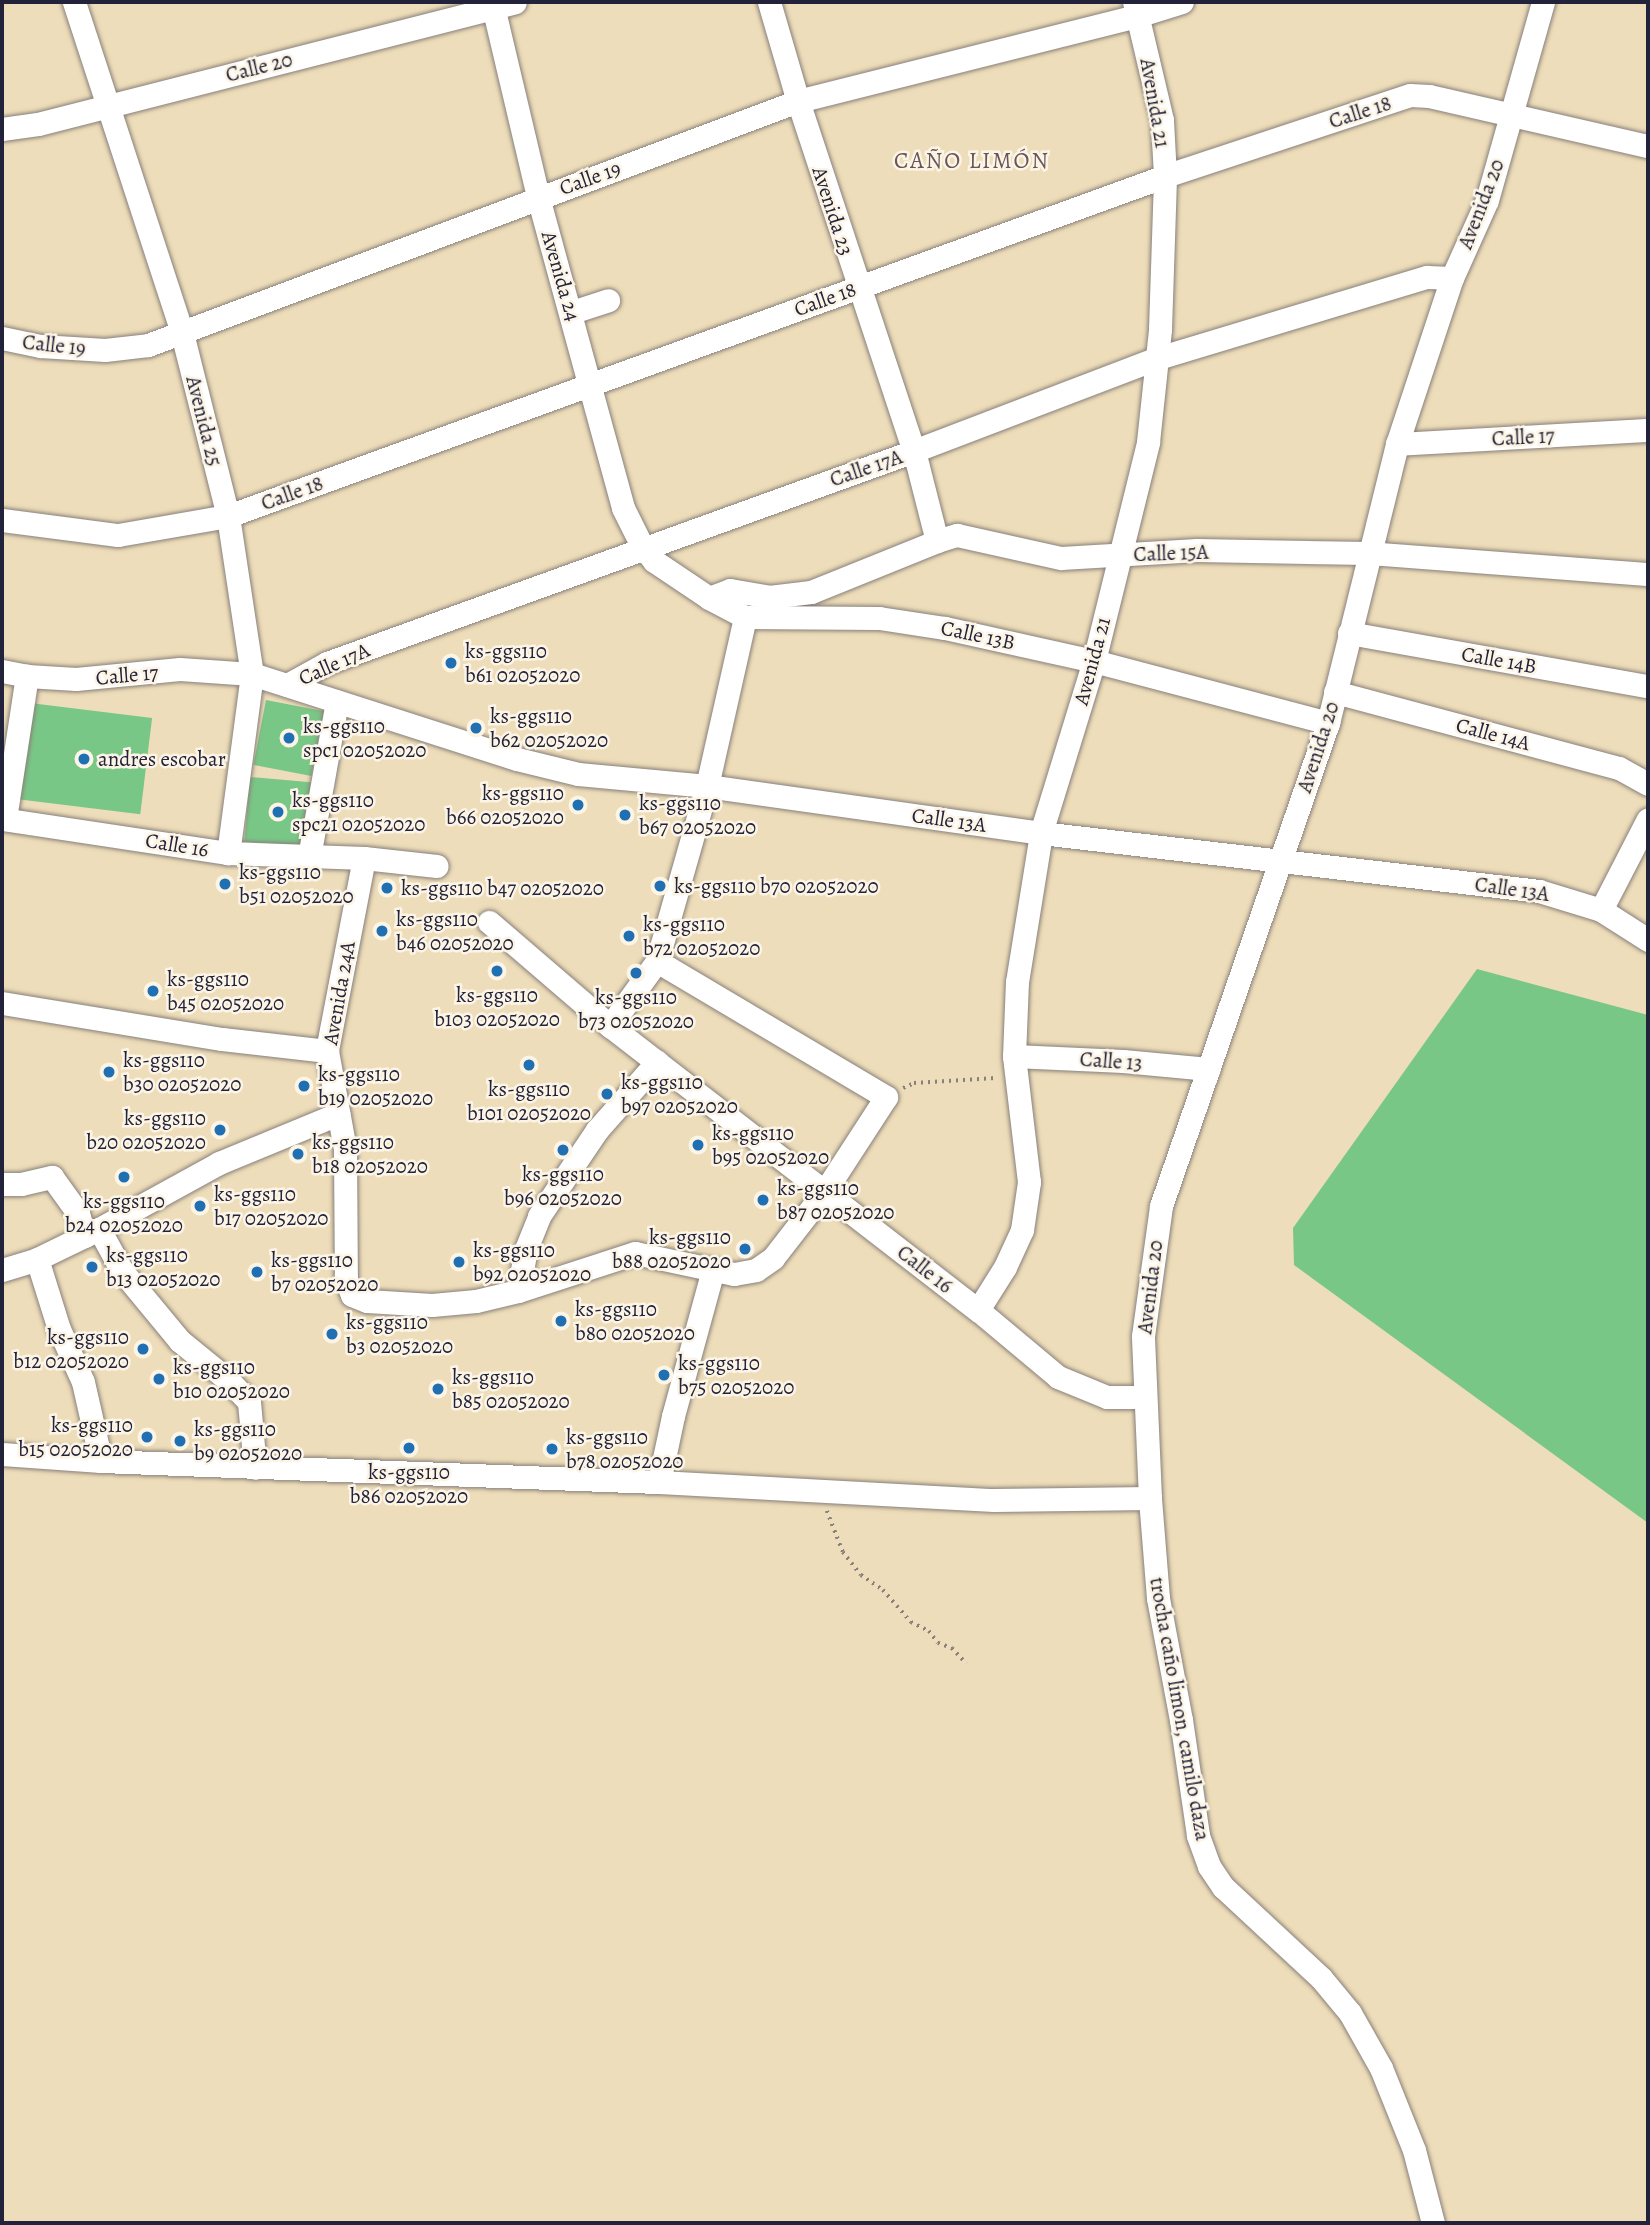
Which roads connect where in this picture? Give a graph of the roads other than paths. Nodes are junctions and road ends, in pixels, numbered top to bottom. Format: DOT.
graph roads {
  1 [pos="74,2"];
  2 [pos="769,2"];
  3 [pos="1182,2"];
  4 [pos="1543,2"];
  5 [pos="500,4"];
  6 [pos="1136,9"];
  7 [pos="798,101"];
  8 [pos="109,104"];
  9 [pos="1511,117"];
  10 [pos="2,129"];
  11 [pos="1648,146"];
  12 [pos="1165,176"];
  13 [pos="538,197"];
  14 [pos="1452,278"];
  15 [pos="858,287"];
  16 [pos="608,300"];
  17 [pos="572,312"];
  18 [pos="182,333"];
  19 [pos="2,338"];
  20 [pos="1158,358"];
  21 [pos="589,383"];
  22 [pos="1648,430"];
  23 [pos="1397,444"];
  24 [pos="914,451"];
  25 [pos="228,516"];
  26 [pos="2,520"];
  27 [pos="937,541"];
  28 [pos="642,546"];
  29 [pos="1368,553"];
  30 [pos="1120,555"];
  31 [pos="1648,574"];
  32 [pos="709,598"];
  33 [pos="745,617"];
  34 [pos="1349,633"];
  35 [pos="1094,661"];
  36 [pos="2,671"];
  37 [pos="252,674"];
  38 [pos="27,676"];
  39 [pos="287,685"];
  40 [pos="1648,686"];
  41 [pos="1335,692"];
  42 [pos="337,702"];
  43 [pos="1328,723"];
  44 [pos="1648,784"];
  45 [pos="707,786"];
  46 [pos="3,819"];
  47 [pos="1648,819"];
  48 [pos="1041,833"];
  49 [pos="228,853"];
  50 [pos="309,857"];
  51 [pos="364,858"];
  52 [pos="1278,860"];
  53 [pos="437,866"];
  54 [pos="1601,910"];
  55 [pos="489,922"];
  56 [pos="1648,940"];
  57 [pos="657,961"];
  58 [pos="2,1003"];
  59 [pos="610,1026"];
  60 [pos="327,1051"];
  61 [pos="657,1062"];
  62 [pos="1014,1067"];
  63 [pos="1209,1069"];
  64 [pos="338,1114"];
  65 [pos="2,1184"];
  66 [pos="824,1191"];
  67 [pos="91,1233"];
  68 [pos="37,1259"];
  69 [pos="2,1270"];
  70 [pos="713,1270"];
  71 [pos="518,1291"];
  72 [pos="978,1310"];
  73 [pos="1145,1396"];
  74 [pos="2,1454"];
  75 [pos="101,1461"];
  76 [pos="255,1468"];
  77 [pos="659,1482"];
  78 [pos="1150,1498"];
  79 [pos="1433,2223"];
  1 -- 8 [label="street, Avenida 25"];
  2 -- 7 [label="street, Avenida 23"];
  3 -- 6 [label="street, Calle 19"];
  4 -- 9 [label="street, Avenida 20"];
  5 -- 8 [label="street, Calle 20"];
  5 -- 13 [label="street, Avenida 24"];
  6 -- 7 [label="street, Calle 19"];
  6 -- 12 [label="street, Avenida 21"];
  7 -- 13 [label="street, Calle 19"];
  7 -- 15 [label="street, Avenida 23"];
  8 -- 10 [label="street, Calle 20"];
  8 -- 18 [label="street, Avenida 25"];
  9 -- 11 [label="street, Calle 18"];
  9 -- 12 [label="street, Calle 18"];
  9 -- 14 [label="street, Avenida 20"];
  12 -- 15 [label="street, Calle 18"];
  12 -- 20 [label="street, Avenida 21"];
  13 -- 17 [label="street, Avenida 24"];
  13 -- 18 [label="street, Calle 19"];
  14 -- 20 [label="street, Calle 17A"];
  14 -- 23 [label="street, Avenida 20"];
  15 -- 21 [label="street, Calle 18"];
  15 -- 24 [label="street, Avenida 23"];
  16 -- 17 [label="street"];
  17 -- 21 [label="street, Avenida 24"];
  18 -- 19 [label="street, Calle 19"];
  18 -- 25 [label="street, Avenida 25"];
  20 -- 24 [label="street, Calle 17A"];
  20 -- 30 [label="street, Avenida 21"];
  21 -- 25 [label="street, Calle 18"];
  21 -- 28 [label="street, Avenida 24"];
  22 -- 23 [label="street, Calle 17"];
  23 -- 29 [label="street, Avenida 20"];
  24 -- 27 [label="street, Avenida 23"];
  24 -- 28 [label="street, Calle 17A"];
  25 -- 26 [label="street, Calle 18"];
  25 -- 37 [label="street, Avenida 25"];
  27 -- 30 [label="street, Calle 15A"];
  27 -- 32 [label="street, Calle 15A"];
  28 -- 32 [label="street, Calle 13B"];
  28 -- 39 [label="street, Calle 17A"];
  29 -- 30 [label="street, Calle 15A"];
  29 -- 31 [label="street, Calle 15A"];
  29 -- 34 [label="street, Avenida 20"];
  30 -- 35 [label="street, Avenida 21"];
  32 -- 33 [label="street, Calle 13B"];
  33 -- 35 [label="street, Calle 13B"];
  33 -- 45 [label="street"];
  34 -- 40 [label="street, Calle 14B"];
  34 -- 41 [label="street, Avenida 20"];
  35 -- 43 [label="street, Calle 13B"];
  35 -- 48 [label="street, Avenida 21"];
  36 -- 38 [label="street, Calle 17"];
  37 -- 38 [label="street, Calle 17"];
  37 -- 39 [label="street, Calle 13A"];
  37 -- 49 [label="street, Avenida 25"];
  38 -- 46 [label="street"];
  39 -- 42 [label="street, Calle 13A"];
  41 -- 43 [label="street, Avenida 20"];
  41 -- 44 [label="street, Calle 14A"];
  42 -- 45 [label="street, Calle 13A"];
  42 -- 50 [label="street"];
  43 -- 52 [label="street, Avenida 20"];
  45 -- 48 [label="street, Calle 13A"];
  45 -- 57 [label="street"];
  46 -- 49 [label="street, Calle 16"];
  47 -- 54 [label="street"];
  48 -- 52 [label="street, Calle 13A"];
  48 -- 62 [label="street, Avenida 21"];
  49 -- 50 [label="street, Calle 16"];
  50 -- 51 [label="street, Calle 16"];
  51 -- 53 [label="street, Calle 16"];
  51 -- 60 [label="street, Avenida 24A"];
  52 -- 54 [label="street, Calle 13A"];
  52 -- 63 [label="street, Avenida 20"];
  54 -- 56 [label="street, Calle 13A"];
  55 -- 59 [label="street, Calle 16"];
  57 -- 59 [label="street"];
  57 -- 66 [label="street"];
  58 -- 60 [label="street"];
  59 -- 61 [label="street, Calle 16"];
  60 -- 64 [label="street, Avenida 24A"];
  61 -- 66 [label="street, Calle 16"];
  61 -- 71 [label="street"];
  62 -- 63 [label="street, Calle 13"];
  62 -- 72 [label="street, Avenida 21"];
  63 -- 73 [label="street, Avenida 20"];
  64 -- 67 [label="street"];
  64 -- 71 [label="street, Avenida 24A"];
  65 -- 67 [label="street"];
  66 -- 70 [label="street"];
  66 -- 72 [label="street, Calle 16"];
  67 -- 68 [label="street"];
  67 -- 76 [label="street"];
  68 -- 69 [label="street"];
  68 -- 75 [label="street"];
  70 -- 71 [label="street"];
  70 -- 77 [label="street"];
  72 -- 73 [label="street, Calle 16"];
  73 -- 78 [label="street, Avenida 20"];
  74 -- 75 [label="street"];
  75 -- 76 [label="street"];
  76 -- 77 [label="street"];
  77 -- 78 [label="street"];
  78 -- 79 [label="street, trocha caño limon, camilo daza"];
}
